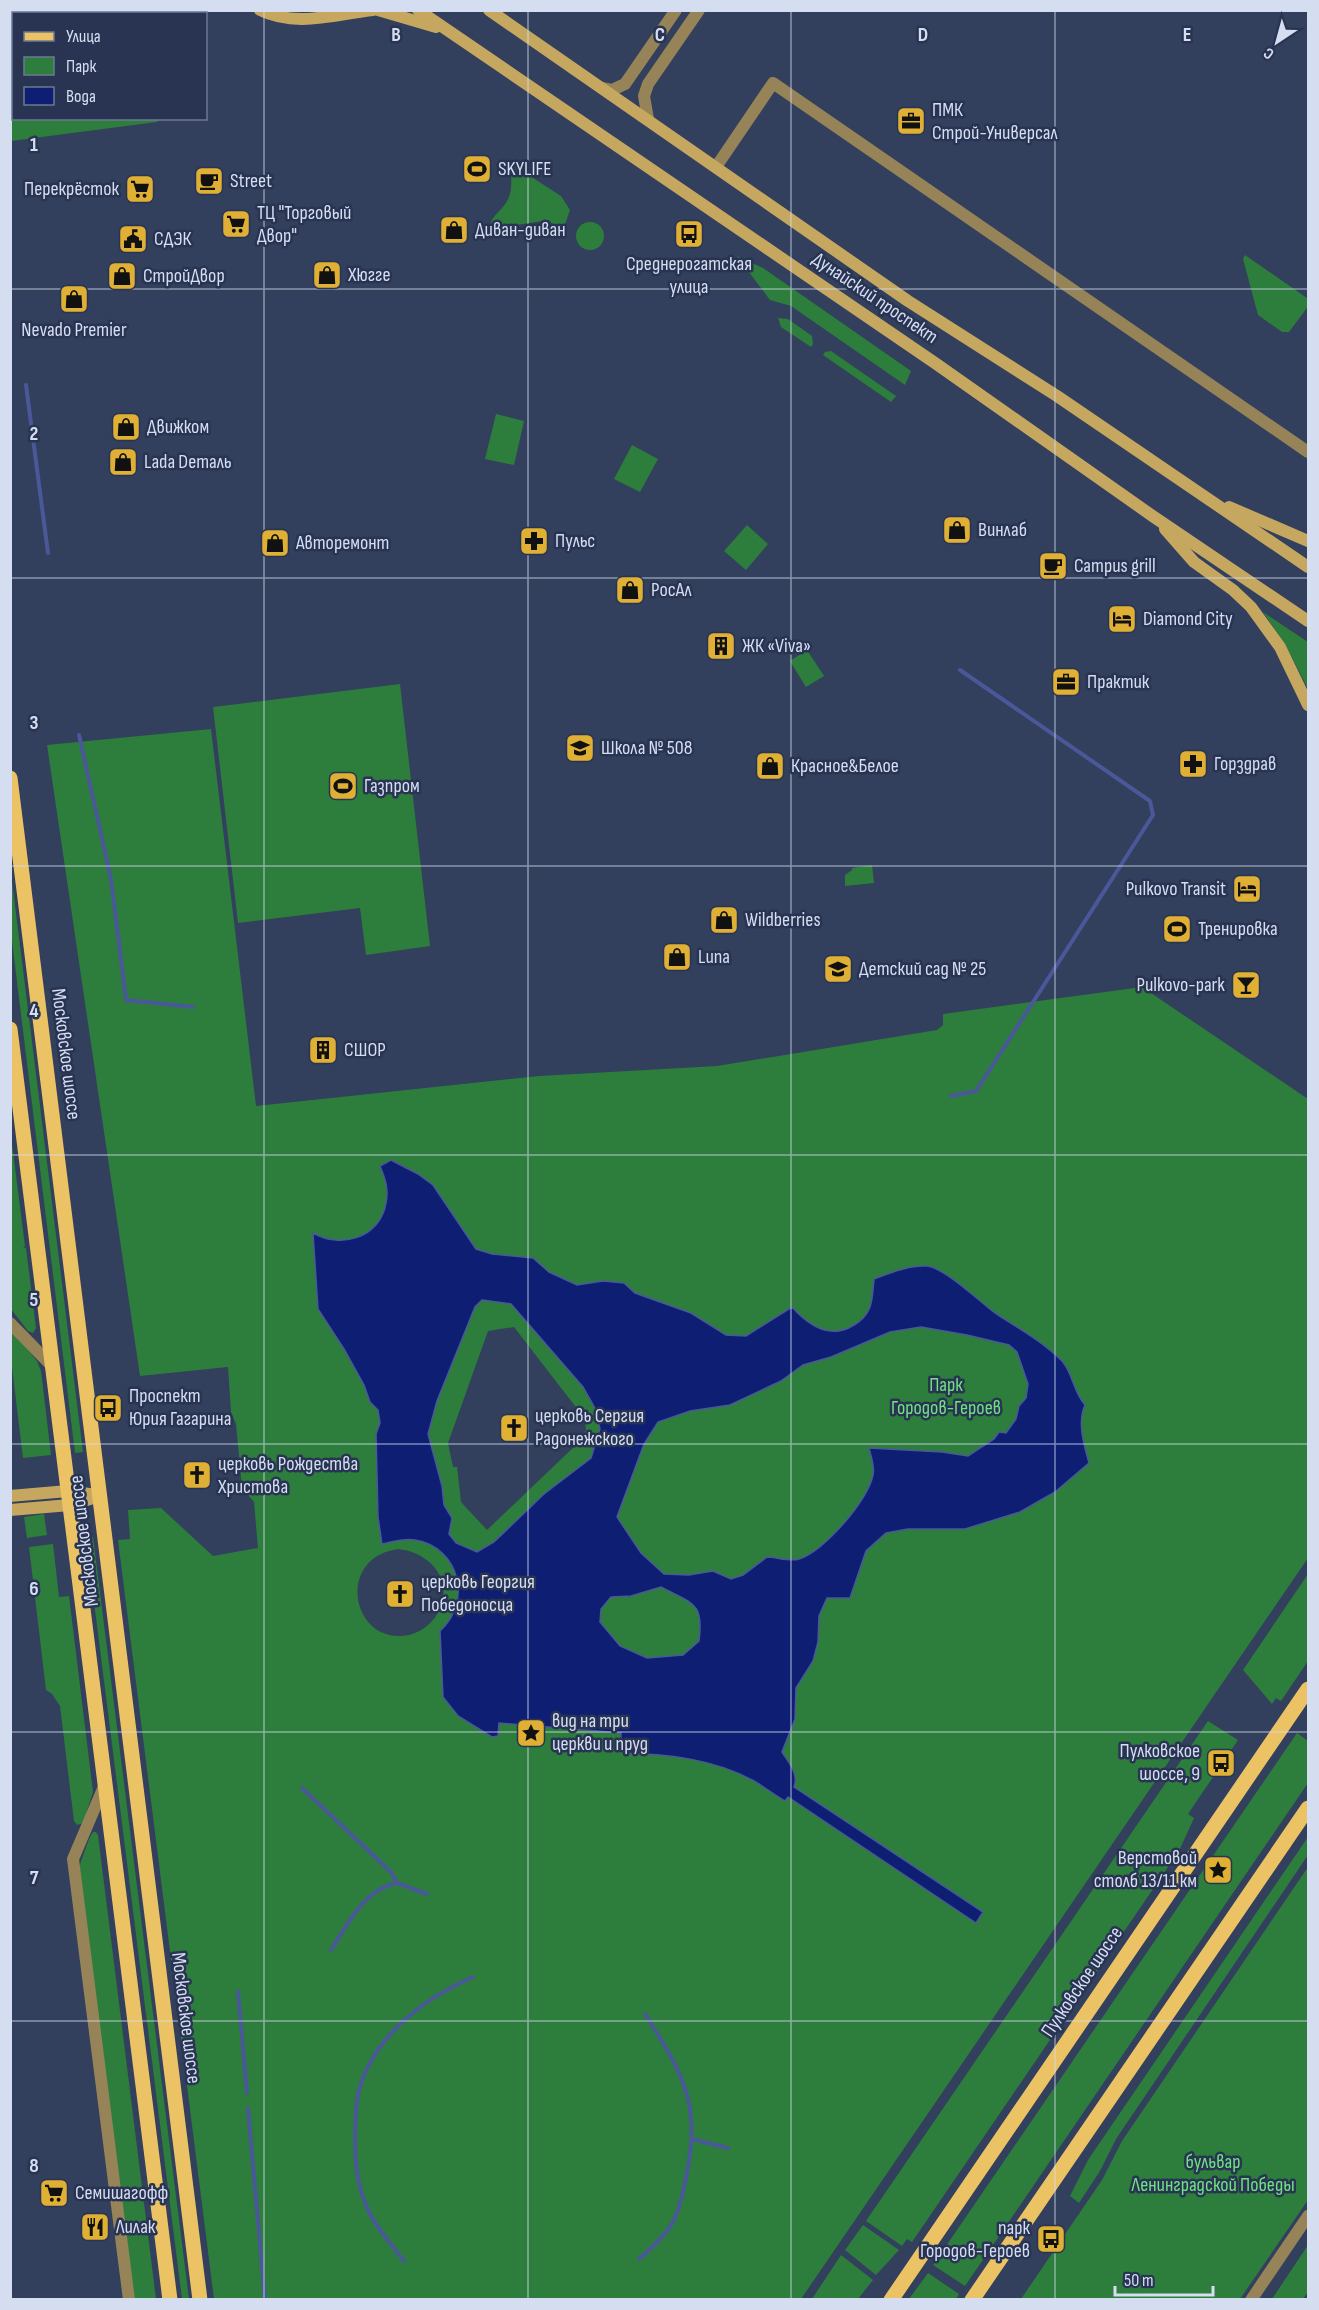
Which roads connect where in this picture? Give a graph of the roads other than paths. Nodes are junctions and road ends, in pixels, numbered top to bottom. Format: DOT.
graph roads {
  1 [pos="260,10"];
  2 [pos="375,10"];
  3 [pos="418,10"];
  4 [pos="489,10"];
  5 [pos="676,10"];
  6 [pos="699,10"];
  7 [pos="448,31"];
  8 [pos="602,88"];
  9 [pos="648,119"];
  10 [pos="716,167"];
  11 [pos="1308,452"];
  12 [pos="1209,499"];
  13 [pos="1155,517"];
  14 [pos="1308,541"];
  15 [pos="1308,567"];
  16 [pos="1308,621"];
  17 [pos="1308,705"];
  18 [pos="10,778"];
  19 [pos="10,1029"];
  20 [pos="10,1323"];
  21 [pos="53,1366"];
  22 [pos="10,1496"];
  23 [pos="100,1496"];
  24 [pos="69,1498"];
  25 [pos="10,1510"];
  26 [pos="1308,1689"];
  27 [pos="105,1784"];
  28 [pos="1308,1808"];
  29 [pos="1308,2216"];
  30 [pos="129,2300"];
  31 [pos="170,2300"];
  32 [pos="200,2300"];
  33 [pos="891,2300"];
  34 [pos="972,2300"];
  35 [pos="1251,2300"];
  1 -- 2 [label="main road"];
  2 -- 7 [label="main road"];
  3 -- 7 [label="main road, Дунайский проспект"];
  4 -- 8 [label="main road, Дунайский проспект"];
  5 -- 8 [label="street"];
  6 -- 9 [label="street"];
  7 -- 13 [label="main road, Дунайский проспект"];
  8 -- 9 [label="main road, Дунайский проспект"];
  9 -- 10 [label="main road, Дунайский проспект"];
  10 -- 11 [label="street"];
  10 -- 12 [label="main road, Дунайский проспект"];
  12 -- 14 [label="main road"];
  12 -- 15 [label="main road, Дунайский проспект"];
  13 -- 16 [label="main road, Дунайский проспект"];
  13 -- 17 [label="main road"];
  18 -- 23 [label="main road, Московское шоссе"];
  19 -- 21 [label="main road, Московское шоссе"];
  20 -- 21 [label="street"];
  21 -- 24 [label="main road, Московское шоссе"];
  22 -- 24 [label="main road"];
  23 -- 24 [label="main road"];
  23 -- 32 [label="main road, Московское шоссе"];
  24 -- 25 [label="main road"];
  24 -- 27 [label="main road, Московское шоссе"];
  26 -- 33 [label="main road, Пулковское шоссе"];
  27 -- 30 [label="street"];
  27 -- 31 [label="main road, Московское шоссе"];
  28 -- 34 [label="main road"];
  29 -- 35 [label="street"];
}
